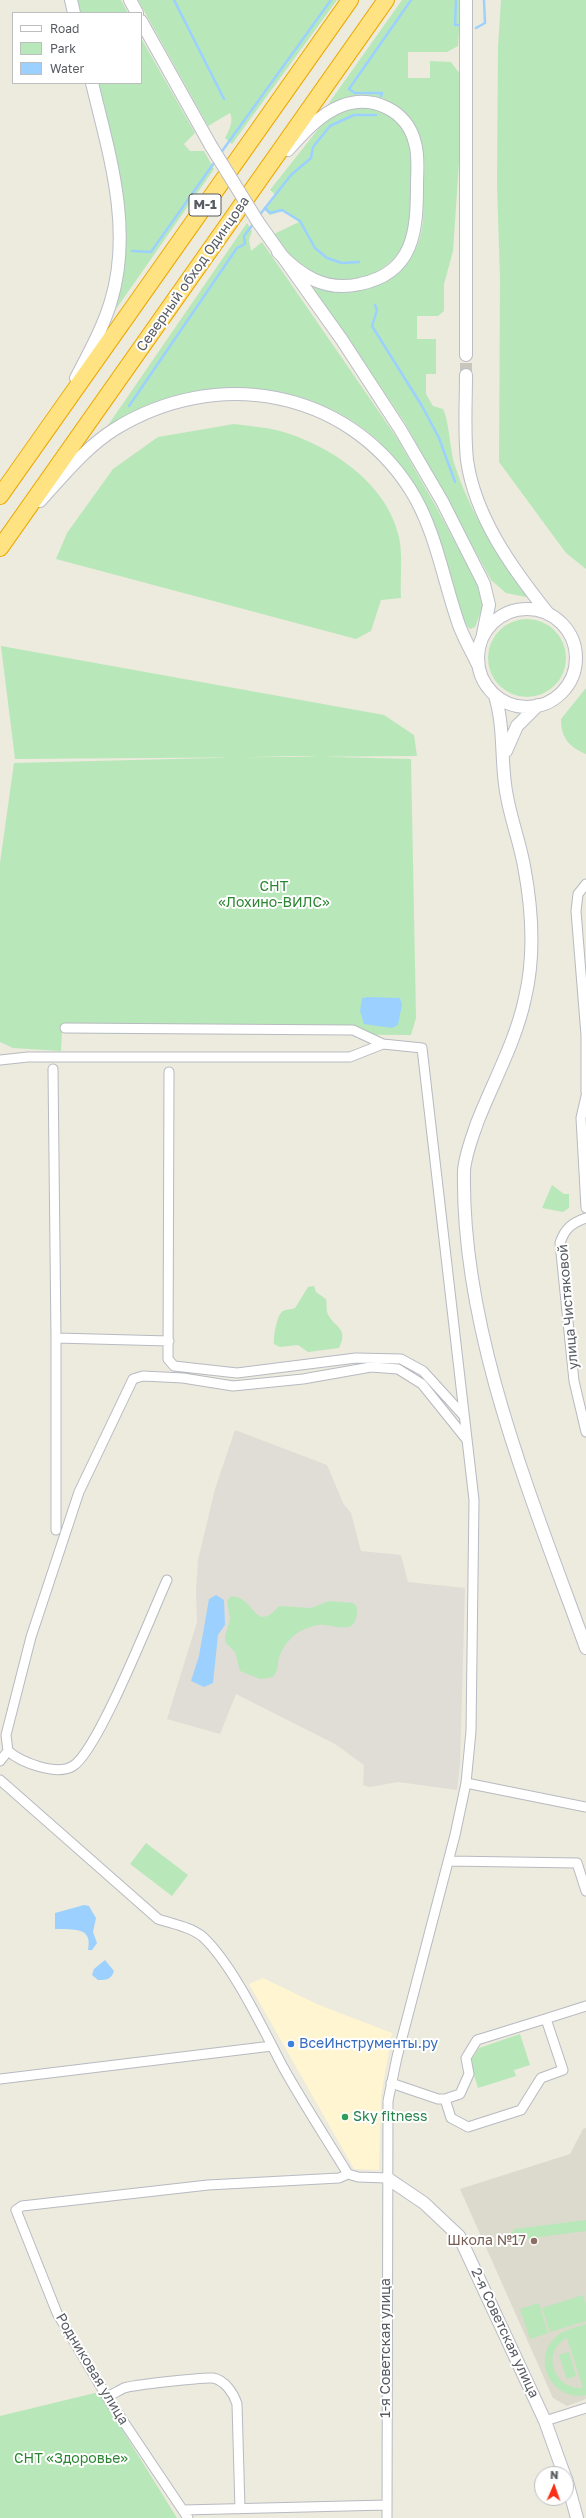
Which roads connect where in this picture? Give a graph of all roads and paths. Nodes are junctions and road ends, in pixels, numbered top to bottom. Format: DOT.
graph roads {
  1 [pos="71,0"];
  2 [pos="130,0"];
  3 [pos="350,0"];
  4 [pos="386,0"];
  5 [pos="466,0"];
  6 [pos="74,12"];
  7 [pos="136,12"];
  8 [pos="142,23"];
  9 [pos="92,84"];
  10 [pos="251,192"];
  11 [pos="278,252"];
  12 [pos="466,354"];
  13 [pos="466,375"];
  14 [pos="60,411"];
  15 [pos="0,496"];
  16 [pos="10,534"];
  17 [pos="0,548"];
  18 [pos="547,612"];
  19 [pos="484,634"];
  20 [pos="478,665"];
  21 [pos="495,696"];
  22 [pos="538,705"];
  23 [pos="504,760"];
  24 [pos="586,884"];
  25 [pos="65,1028"];
  26 [pos="383,1044"];
  27 [pos="0,1060"];
  28 [pos="53,1070"];
  29 [pos="169,1072"];
  30 [pos="586,1092"];
  31 [pos="586,1096"];
  32 [pos="586,1208"];
  33 [pos="586,1218"];
  34 [pos="56,1338"];
  35 [pos="169,1340"];
  36 [pos="464,1416"];
  37 [pos="586,1432"];
  38 [pos="468,1441"];
  39 [pos="56,1530"];
  40 [pos="166,1580"];
  41 [pos="586,1648"];
  42 [pos="8,1751"];
  43 [pos="0,1760"];
  44 [pos="0,1780"];
  45 [pos="466,1783"];
  46 [pos="586,1807"];
  47 [pos="449,1861"];
  48 [pos="581,1863"];
  49 [pos="586,1891"];
  50 [pos="586,2006"];
  51 [pos="545,2019"];
  52 [pos="272,2046"];
  53 [pos="0,2079"];
  54 [pos="391,2083"];
  55 [pos="445,2099"];
  56 [pos="348,2174"];
  57 [pos="387,2178"];
  58 [pos="107,2397"];
  59 [pos="586,2408"];
  60 [pos="545,2421"];
  61 [pos="561,2466"];
  62 [pos="387,2505"];
  63 [pos="574,2506"];
  64 [pos="240,2509"];
  65 [pos="185,2514"];
  66 [pos="387,2518"];
  67 [pos="577,2518"];
  1 -- 6 [label="street"];
  2 -- 7 [label="street"];
  3 -- 14 [label="highway, М-1"];
  4 -- 10 [label="highway, Северный обход Одинцова / М-1"];
  5 -- 12 [label="street"];
  8 -- 11 [label="street, bridge"];
  9 -- 14 [label="street"];
  10 -- 11 [label="street"];
  10 -- 16 [label="highway, Северный обход Одинцова / М-1"];
  11 -- 19 [label="street"];
  13 -- 18 [label="street"];
  14 -- 15 [label="highway, М-1"];
  16 -- 17 [label="highway, Северный обход Одинцова / М-1"];
  16 -- 20 [label="street"];
  18 -- 19 [label="street"];
  18 -- 22 [label="street"];
  19 -- 20 [label="street"];
  20 -- 21 [label="street"];
  21 -- 22 [label="street"];
  21 -- 23 [label="street"];
  22 -- 23 [label="street"];
  23 -- 41 [label="street"];
  24 -- 30 [label="street"];
  25 -- 26 [label="street"];
  26 -- 27 [label="street"];
  26 -- 36 [label="street, 1-я Советская улица"];
  28 -- 34 [label="street"];
  29 -- 35 [label="street"];
  31 -- 32 [label="street"];
  33 -- 37 [label="street, улица Чистяковой"];
  34 -- 35 [label="street"];
  34 -- 39 [label="street"];
  35 -- 36 [label="street"];
  36 -- 38 [label="street, 1-я Советская улица"];
  38 -- 42 [label="street"];
  38 -- 45 [label="street, 1-я Советская улица"];
  40 -- 42 [label="street"];
  42 -- 43 [label="street"];
  44 -- 52 [label="street"];
  45 -- 46 [label="street"];
  45 -- 47 [label="street, 1-я Советская улица"];
  47 -- 48 [label="street"];
  47 -- 54 [label="street, 1-я Советская улица"];
  48 -- 49 [label="street"];
  50 -- 51 [label="street"];
  51 -- 55 [label="street"];
  51 -- 55 [label="street"];
  52 -- 53 [label="street"];
  52 -- 56 [label="street"];
  54 -- 55 [label="street"];
  54 -- 57 [label="street, 1-я Советская улица"];
  56 -- 57 [label="street"];
  56 -- 58 [label="street, Родниковая улица"];
  57 -- 60 [label="street, 2-я Советская улица"];
  57 -- 62 [label="street, 1-я Советская улица"];
  58 -- 64 [label="street"];
  58 -- 65 [label="street, Родниковая улица"];
  59 -- 60 [label="street"];
  60 -- 61 [label="street, 2-я Советская улица"];
  62 -- 64 [label="street"];
  62 -- 66 [label="street, 1-я Советская улица"];
  63 -- 67 [label="street"];
  64 -- 65 [label="street"];
}
